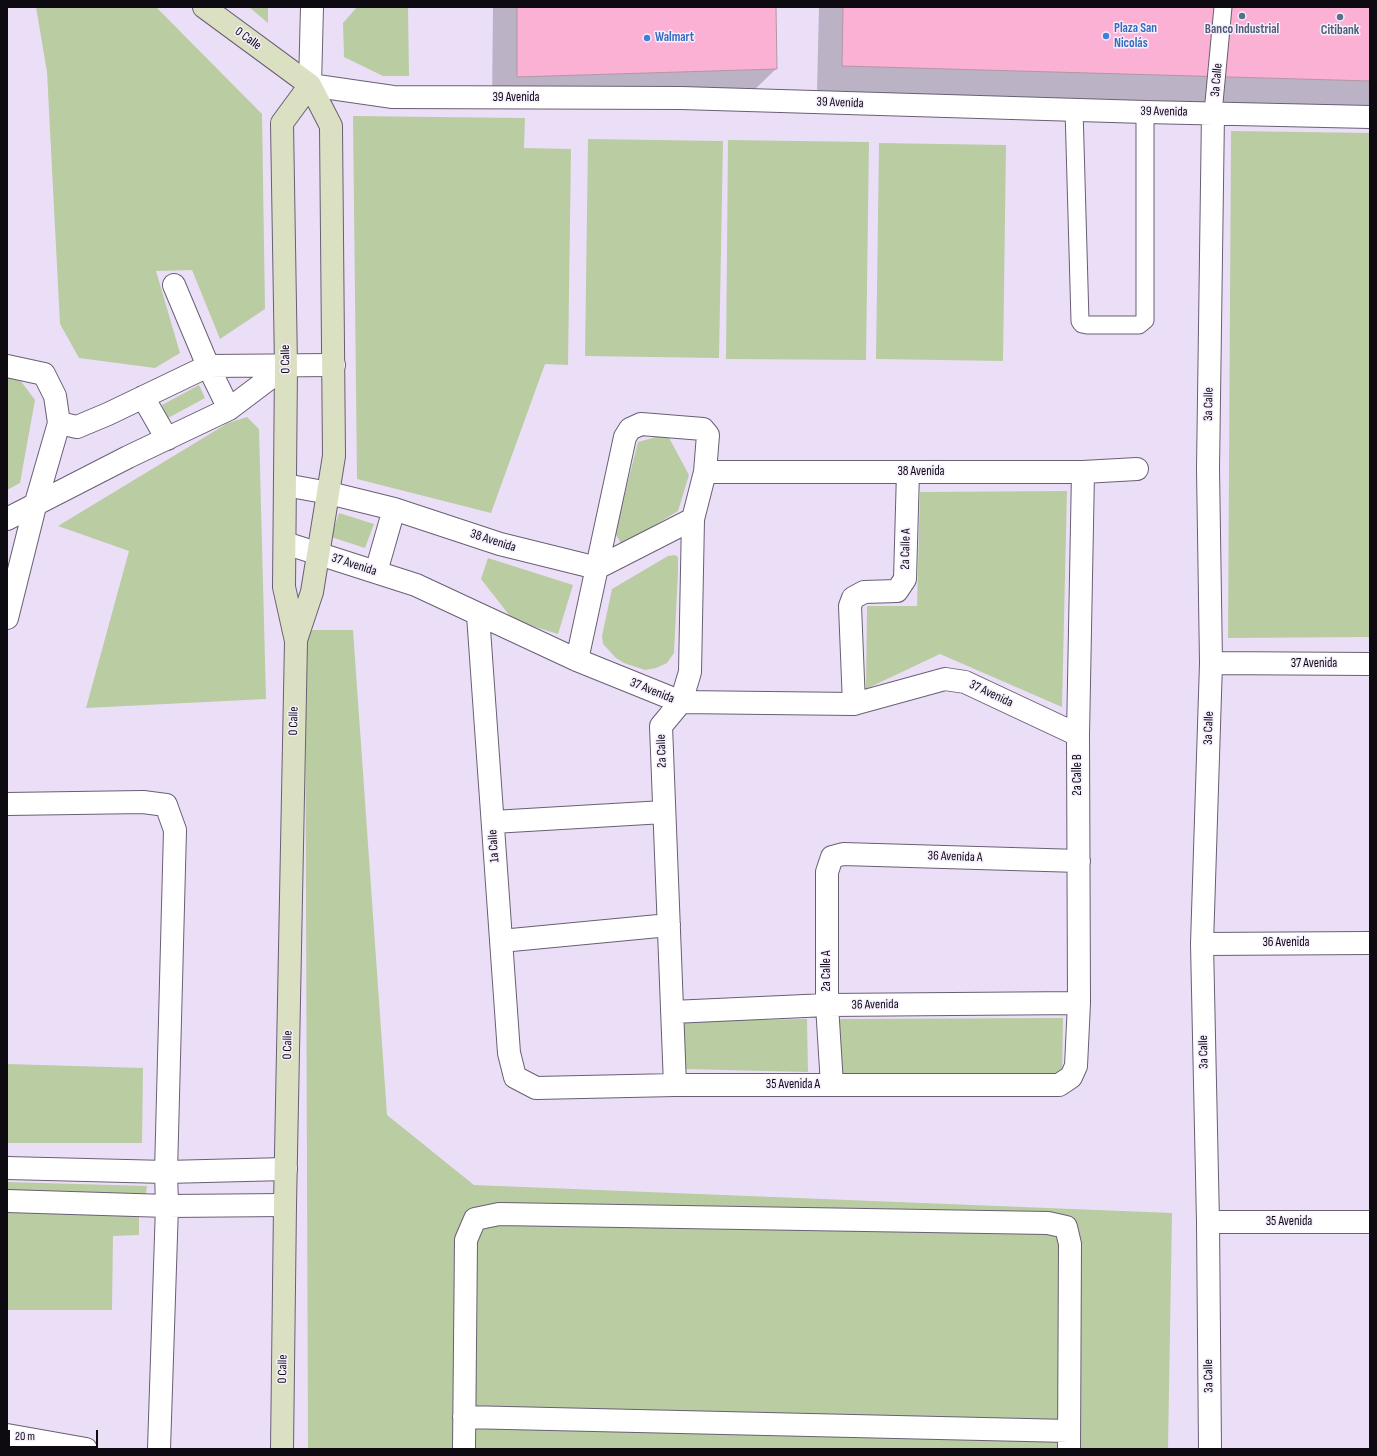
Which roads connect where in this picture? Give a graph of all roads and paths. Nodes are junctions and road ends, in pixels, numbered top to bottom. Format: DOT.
graph roads {
  1 [pos="204,7"];
  2 [pos="312,7"];
  3 [pos="1223,7"];
  4 [pos="310,85"];
  5 [pos="1074,109"];
  6 [pos="1145,112"];
  7 [pos="1213,113"];
  8 [pos="1370,117"];
  9 [pos="174,284"];
  10 [pos="334,365"];
  11 [pos="7,366"];
  12 [pos="208,366"];
  13 [pos="286,366"];
  14 [pos="143,397"];
  15 [pos="229,409"];
  16 [pos="59,423"];
  17 [pos="167,439"];
  18 [pos="1137,469"];
  19 [pos="705,472"];
  20 [pos="908,472"];
  21 [pos="1083,472"];
  22 [pos="285,486"];
  23 [pos="329,493"];
  24 [pos="35,506"];
  25 [pos="394,509"];
  26 [pos="7,519"];
  27 [pos="693,519"];
  28 [pos="285,543"];
  29 [pos="318,554"];
  30 [pos="597,568"];
  31 [pos="376,572"];
  32 [pos="478,615"];
  33 [pos="7,618"];
  34 [pos="296,641"];
  35 [pos="577,660"];
  36 [pos="1211,663"];
  37 [pos="1370,664"];
  38 [pos="681,702"];
  39 [pos="854,704"];
  40 [pos="1078,735"];
  41 [pos="7,804"];
  42 [pos="664,812"];
  43 [pos="493,822"];
  44 [pos="832,857"];
  45 [pos="1079,861"];
  46 [pos="669,925"];
  47 [pos="501,941"];
  48 [pos="1370,942"];
  49 [pos="1202,944"];
  50 [pos="1079,1003"];
  51 [pos="827,1006"];
  52 [pos="672,1012"];
  53 [pos="515,1077"];
  54 [pos="1071,1077"];
  55 [pos="675,1085"];
  56 [pos="832,1085"];
  57 [pos="7,1168"];
  58 [pos="286,1169"];
  59 [pos="166,1172"];
  60 [pos="7,1201"];
  61 [pos="285,1205"];
  62 [pos="167,1206"];
  63 [pos="1208,1222"];
  64 [pos="1370,1222"];
  65 [pos="464,1417"];
  66 [pos="7,1435"];
  67 [pos="1069,1440"];
  68 [pos="86,1449"];
  69 [pos="158,1449"];
  70 [pos="282,1449"];
  71 [pos="464,1449"];
  72 [pos="1210,1449"];
  1 -- 4 [label="street, 0 Calle"];
  2 -- 4 [label="street, 0 Calle"];
  3 -- 7 [label="lane, 3a Calle"];
  4 -- 5 [label="street, 39 Avenida"];
  4 -- 10 [label="street, 0 Calle"];
  4 -- 13 [label="street, 0 Calle"];
  5 -- 6 [label="street, 39 Avenida"];
  5 -- 6 [label="lane"];
  6 -- 7 [label="street, 39 Avenida"];
  7 -- 8 [label="street, 39 Avenida"];
  7 -- 36 [label="street, 3a Calle"];
  9 -- 12 [label="street"];
  10 -- 13 [label="street"];
  10 -- 23 [label="street, 0 Calle"];
  11 -- 16 [label="street"];
  12 -- 13 [label="street"];
  12 -- 14 [label="street"];
  12 -- 15 [label="street"];
  13 -- 15 [label="street"];
  13 -- 22 [label="street, 0 Calle"];
  14 -- 16 [label="street"];
  14 -- 17 [label="street"];
  15 -- 17 [label="street"];
  16 -- 24 [label="street"];
  17 -- 24 [label="street"];
  18 -- 21 [label="street, 38 Avenida"];
  19 -- 20 [label="street, 38 Avenida"];
  19 -- 27 [label="street, 2a Calle"];
  19 -- 30 [label="street, 2a Calle"];
  20 -- 21 [label="street, 38 Avenida"];
  20 -- 39 [label="street, 2a Calle A"];
  21 -- 40 [label="street, 2a Calle B"];
  22 -- 23 [label="street, 38 Avenida"];
  22 -- 28 [label="street, 0 Calle"];
  23 -- 25 [label="street, 38 Avenida"];
  23 -- 29 [label="street, 0 Calle"];
  24 -- 26 [label="street"];
  24 -- 33 [label="street"];
  25 -- 30 [label="street, 38 Avenida"];
  25 -- 31 [label="street"];
  27 -- 30 [label="street"];
  27 -- 38 [label="street, 2a Calle"];
  28 -- 29 [label="street, 37 Avenida"];
  28 -- 34 [label="street, 0 Calle"];
  29 -- 31 [label="street, 37 Avenida"];
  29 -- 34 [label="street, 0 Calle"];
  30 -- 35 [label="street"];
  31 -- 32 [label="street, 37 Avenida"];
  32 -- 35 [label="street, 37 Avenida"];
  32 -- 43 [label="street, 1a Calle"];
  34 -- 58 [label="street, 0 Calle"];
  35 -- 38 [label="street, 37 Avenida"];
  36 -- 37 [label="street, 37 Avenida"];
  36 -- 49 [label="street, 3a Calle"];
  38 -- 39 [label="street, 37 Avenida"];
  38 -- 42 [label="street, 2a Calle"];
  39 -- 40 [label="street, 37 Avenida"];
  40 -- 45 [label="street, 2a Calle B"];
  41 -- 59 [label="street"];
  42 -- 43 [label="street"];
  42 -- 46 [label="street, 2a Calle"];
  43 -- 47 [label="street, 1a Calle"];
  44 -- 45 [label="street, 36 Avenida A"];
  44 -- 51 [label="street, 2a Calle A"];
  45 -- 50 [label="street, 2a Calle B"];
  46 -- 47 [label="street"];
  46 -- 52 [label="street, 2a Calle"];
  47 -- 53 [label="street, 1a Calle"];
  48 -- 49 [label="street, 36 Avenida"];
  49 -- 63 [label="street, 3a Calle"];
  50 -- 51 [label="street, 36 Avenida"];
  50 -- 54 [label="street, 2a Calle B"];
  51 -- 52 [label="street, 36 Avenida"];
  51 -- 56 [label="street, 2a Calle A"];
  52 -- 55 [label="street, 2a Calle"];
  53 -- 55 [label="street, 35 Avenida A"];
  54 -- 56 [label="street, 35 Avenida A"];
  55 -- 56 [label="street, 35 Avenida A"];
  57 -- 59 [label="street"];
  58 -- 59 [label="street"];
  58 -- 61 [label="street, 0 Calle"];
  59 -- 62 [label="street"];
  60 -- 62 [label="street"];
  61 -- 62 [label="street"];
  61 -- 70 [label="street, 0 Calle"];
  62 -- 69 [label="street"];
  63 -- 64 [label="street, 35 Avenida"];
  63 -- 72 [label="street, 3a Calle"];
  65 -- 67 [label="street"];
  65 -- 67 [label="street"];
  65 -- 71 [label="street"];
  66 -- 68 [label="street"];
}
